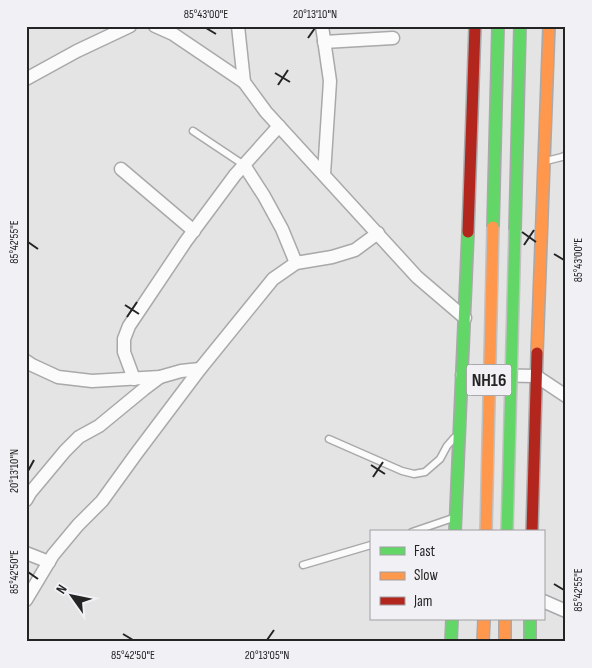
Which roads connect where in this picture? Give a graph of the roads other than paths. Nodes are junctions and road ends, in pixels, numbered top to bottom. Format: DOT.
graph roads {
  1 [pos="130,26"];
  2 [pos="155,26"];
  3 [pos="238,26"];
  4 [pos="322,26"];
  5 [pos="475,26"];
  6 [pos="498,26"];
  7 [pos="520,26"];
  8 [pos="549,26"];
  9 [pos="393,38"];
  10 [pos="324,42"];
  11 [pos="26,79"];
  12 [pos="244,82"];
  13 [pos="279,126"];
  14 [pos="193,131"];
  15 [pos="566,155"];
  16 [pos="544,162"];
  17 [pos="244,165"];
  18 [pos="121,169"];
  19 [pos="324,174"];
  20 [pos="194,230"];
  21 [pos="378,233"];
  22 [pos="296,263"];
  23 [pos="465,318"];
  24 [pos="26,361"];
  25 [pos="200,369"];
  26 [pos="462,375"];
  27 [pos="536,376"];
  28 [pos="160,377"];
  29 [pos="134,379"];
  30 [pos="566,396"];
  31 [pos="459,434"];
  32 [pos="329,439"];
  33 [pos="28,495"];
  34 [pos="456,516"];
  35 [pos="418,530"];
  36 [pos="455,530"];
  37 [pos="486,530"];
  38 [pos="507,530"];
  39 [pos="532,530"];
  40 [pos="370,545"];
  41 [pos="26,553"];
  42 [pos="49,562"];
  43 [pos="303,565"];
  44 [pos="26,600"];
  45 [pos="544,601"];
  46 [pos="566,611"];
  47 [pos="452,620"];
  48 [pos="484,620"];
  49 [pos="505,620"];
  50 [pos="530,620"];
  51 [pos="451,642"];
  52 [pos="483,642"];
  53 [pos="505,642"];
  54 [pos="530,642"];
  1 -- 11 [label="street"];
  2 -- 12 [label="street"];
  3 -- 12 [label="street"];
  4 -- 10 [label="street"];
  5 -- 23 [label="main road"];
  6 -- 37 [label="main road, NH16, bridge"];
  7 -- 38 [label="main road, NH16, bridge"];
  8 -- 16 [label="main road"];
  9 -- 10 [label="street"];
  10 -- 19 [label="street"];
  12 -- 13 [label="street"];
  13 -- 17 [label="street"];
  13 -- 19 [label="street"];
  14 -- 17 [label="lane"];
  15 -- 16 [label="lane"];
  16 -- 27 [label="main road"];
  17 -- 20 [label="street"];
  17 -- 22 [label="street"];
  18 -- 20 [label="street"];
  19 -- 21 [label="street"];
  20 -- 29 [label="street"];
  21 -- 22 [label="street"];
  21 -- 23 [label="street"];
  22 -- 25 [label="street"];
  23 -- 26 [label="main road"];
  24 -- 29 [label="street"];
  25 -- 28 [label="street"];
  25 -- 42 [label="street"];
  26 -- 27 [label="street"];
  26 -- 31 [label="main road"];
  27 -- 30 [label="street"];
  27 -- 39 [label="main road"];
  28 -- 29 [label="street"];
  28 -- 33 [label="street"];
  31 -- 32 [label="lane"];
  31 -- 34 [label="main road"];
  34 -- 35 [label="lane"];
  34 -- 36 [label="main road"];
  40 -- 43 [label="lane"];
  41 -- 42 [label="street"];
  42 -- 44 [label="street"];
  45 -- 46 [label="street"];
  47 -- 51 [label="main road"];
  48 -- 52 [label="main road"];
  49 -- 53 [label="main road"];
  50 -- 54 [label="main road"];
}
